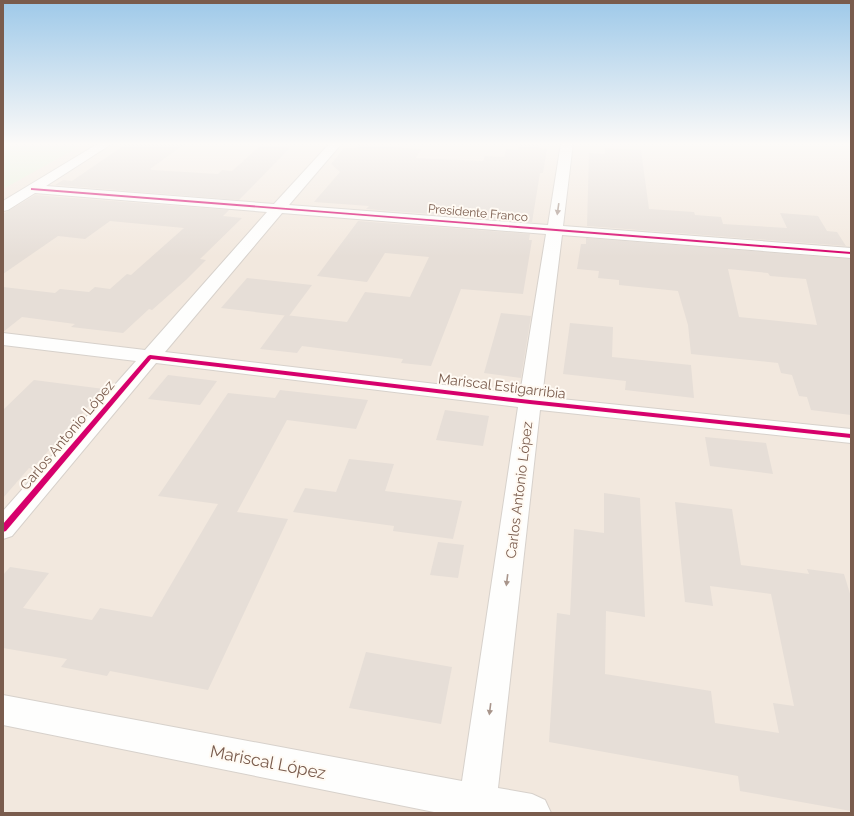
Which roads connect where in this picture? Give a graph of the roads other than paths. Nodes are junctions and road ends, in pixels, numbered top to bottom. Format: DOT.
graph roads {
  1 [pos="45,181"];
  2 [pos="302,181"];
  3 [pos="562,181"];
  4 [pos="32,189"];
  5 [pos="3,207"];
  6 [pos="278,208"];
  7 [pos="555,230"];
  8 [pos="851,253"];
  9 [pos="3,339"];
  10 [pos="150,356"];
  11 [pos="530,402"];
  12 [pos="851,436"];
  13 [pos="3,529"];
  14 [pos="3,710"];
  15 [pos="477,808"];
  16 [pos="532,813"];
  1 -- 4 [label="street"];
  2 -- 6 [label="street, Carlos Antonio López"];
  3 -- 7 [label="street, Carlos Antonio López, one-way"];
  4 -- 5 [label="street"];
  4 -- 6 [label="street, Presidente Franco"];
  6 -- 7 [label="street, Presidente Franco"];
  6 -- 10 [label="street, Carlos Antonio López"];
  7 -- 8 [label="street, Presidente Franco"];
  7 -- 11 [label="street, Carlos Antonio López"];
  9 -- 10 [label="street, Mariscal Estigarribia"];
  10 -- 11 [label="street, Mariscal Estigarribia"];
  10 -- 13 [label="street, Carlos Antonio López"];
  11 -- 12 [label="street, Mariscal Estigarribia"];
  11 -- 15 [label="street, Carlos Antonio López, one-way"];
  14 -- 15 [label="street, Mariscal López"];
  15 -- 16 [label="street, Mariscal López"];
}
